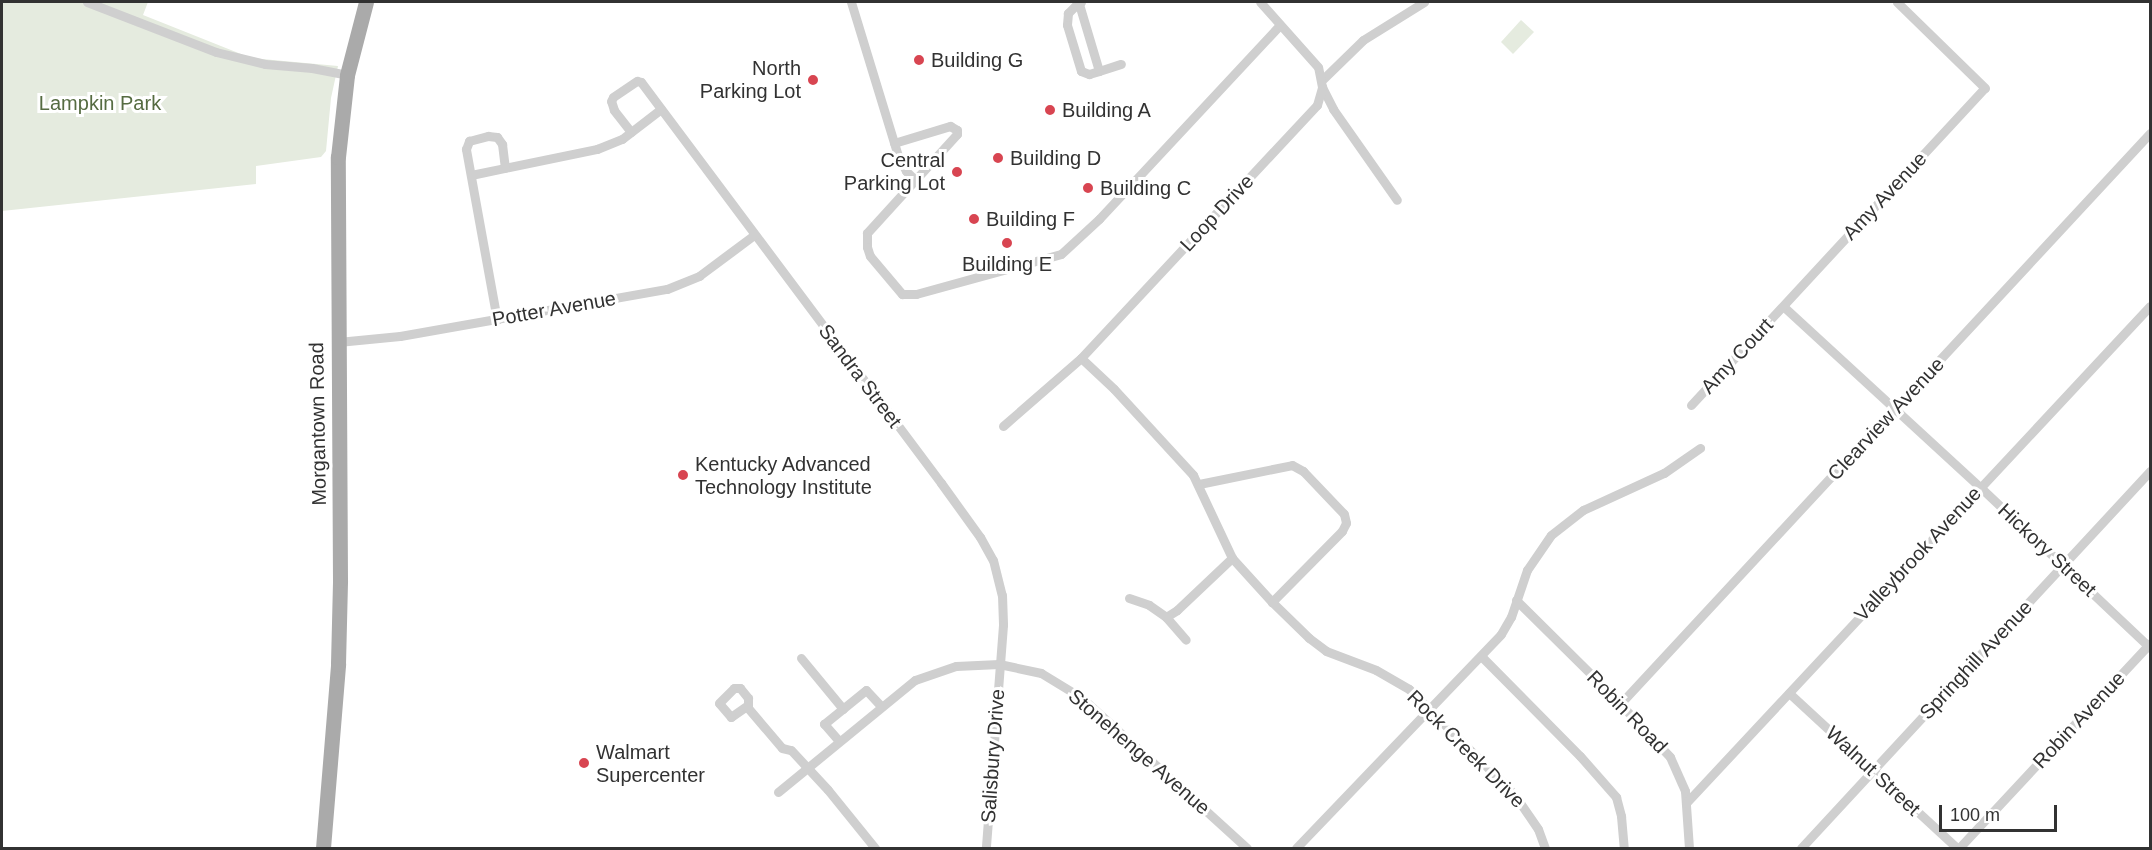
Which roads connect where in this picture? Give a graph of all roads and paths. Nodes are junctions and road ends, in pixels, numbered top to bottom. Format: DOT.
graph roads {
  1 [pos="87,2"];
  2 [pos="366,2"];
  3 [pos="851,2"];
  4 [pos="1080,2"];
  5 [pos="1260,2"];
  6 [pos="1424,2"];
  7 [pos="1897,2"];
  8 [pos="1280,25"];
  9 [pos="1121,64"];
  10 [pos="1099,71"];
  11 [pos="347,75"];
  12 [pos="1322,84"];
  13 [pos="661,109"];
  14 [pos="631,132"];
  15 [pos="2151,133"];
  16 [pos="894,144"];
  17 [pos="506,168"];
  18 [pos="471,176"];
  19 [pos="914,179"];
  20 [pos="1397,200"];
  21 [pos="754,235"];
  22 [pos="2151,306"];
  23 [pos="1784,307"];
  24 [pos="496,320"];
  25 [pos="338,342"];
  26 [pos="1081,358"];
  27 [pos="1691,405"];
  28 [pos="1895,409"];
  29 [pos="1003,426"];
  30 [pos="1700,448"];
  31 [pos="2151,471"];
  32 [pos="1199,484"];
  33 [pos="1980,487"];
  34 [pos="1232,558"];
  35 [pos="2064,565"];
  36 [pos="1129,598"];
  37 [pos="1516,600"];
  38 [pos="1272,602"];
  39 [pos="1166,617"];
  40 [pos="1186,640"];
  41 [pos="2150,646"];
  42 [pos="1482,657"];
  43 [pos="801,658"];
  44 [pos="999,664"];
  45 [pos="1790,693"];
  46 [pos="1620,704"];
  47 [pos="748,705"];
  48 [pos="881,706"];
  49 [pos="843,709"];
  50 [pos="1431,710"];
  51 [pos="838,741"];
  52 [pos="806,767"];
  53 [pos="1873,771"];
  54 [pos="778,792"];
  55 [pos="1686,803"];
  56 [pos="323,849"];
  57 [pos="876,849"];
  58 [pos="986,849"];
  59 [pos="1247,849"];
  60 [pos="1296,849"];
  61 [pos="1545,849"];
  62 [pos="1624,849"];
  63 [pos="1689,849"];
  64 [pos="1802,849"];
  65 [pos="1958,849"];
  1 -- 11 [label="street"];
  2 -- 11 [label="main road, Morgantown Road"];
  3 -- 16 [label="street"];
  4 -- 10 [label="street"];
  4 -- 10 [label="street"];
  5 -- 8 [label="street"];
  6 -- 12 [label="street, Loop Drive"];
  7 -- 23 [label="street, Amy Avenue"];
  8 -- 12 [label="street"];
  8 -- 19 [label="street"];
  9 -- 10 [label="street"];
  11 -- 25 [label="main road, Morgantown Road"];
  12 -- 20 [label="street"];
  12 -- 26 [label="street, Loop Drive"];
  13 -- 14 [label="street"];
  13 -- 14 [label="street, Sandra Street"];
  13 -- 21 [label="street, Sandra Street"];
  14 -- 17 [label="street"];
  15 -- 28 [label="street, Clearview Avenue"];
  16 -- 19 [label="street"];
  16 -- 19 [label="street"];
  17 -- 18 [label="street"];
  17 -- 18 [label="street"];
  18 -- 24 [label="street"];
  21 -- 24 [label="street, Potter Avenue"];
  21 -- 44 [label="street, Sandra Street"];
  22 -- 33 [label="street, Valleybrook Avenue"];
  23 -- 27 [label="street, Amy Court"];
  23 -- 28 [label="street, Hickory Street"];
  24 -- 25 [label="street, Potter Avenue"];
  25 -- 56 [label="main road, Morgantown Road"];
  26 -- 29 [label="street, Loop Drive"];
  26 -- 32 [label="street, Rock Creek Drive"];
  28 -- 33 [label="street, Hickory Street"];
  28 -- 46 [label="street, Clearview Avenue"];
  30 -- 37 [label="street"];
  31 -- 35 [label="street, Springhill Avenue"];
  32 -- 34 [label="street, Rock Creek Drive"];
  32 -- 38 [label="street"];
  33 -- 35 [label="street, Hickory Street"];
  33 -- 45 [label="street, Valleybrook Avenue"];
  34 -- 38 [label="street, Rock Creek Drive"];
  34 -- 39 [label="street"];
  35 -- 41 [label="street, Hickory Street"];
  35 -- 53 [label="street, Springhill Avenue"];
  36 -- 39 [label="street"];
  37 -- 42 [label="street"];
  37 -- 46 [label="street, Robin Road"];
  38 -- 50 [label="street, Rock Creek Drive"];
  39 -- 40 [label="street"];
  41 -- 65 [label="street, Robin Avenue"];
  42 -- 50 [label="street"];
  42 -- 62 [label="street"];
  43 -- 49 [label="street"];
  44 -- 48 [label="street, Stonehenge Avenue"];
  44 -- 58 [label="street, Salisbury Drive"];
  44 -- 59 [label="street, Stonehenge Avenue"];
  45 -- 53 [label="street, Walnut Street"];
  45 -- 55 [label="street, Valleybrook Avenue"];
  46 -- 55 [label="street, Robin Road"];
  47 -- 52 [label="street"];
  48 -- 49 [label="street"];
  48 -- 51 [label="street, Stonehenge Avenue"];
  49 -- 51 [label="street"];
  50 -- 60 [label="street"];
  50 -- 61 [label="street, Rock Creek Drive"];
  51 -- 52 [label="street, Stonehenge Avenue"];
  52 -- 54 [label="street, Stonehenge Avenue"];
  52 -- 57 [label="street"];
  53 -- 64 [label="street, Springhill Avenue"];
  53 -- 65 [label="street, Walnut Street"];
  55 -- 63 [label="street, Robin Road"];
}
